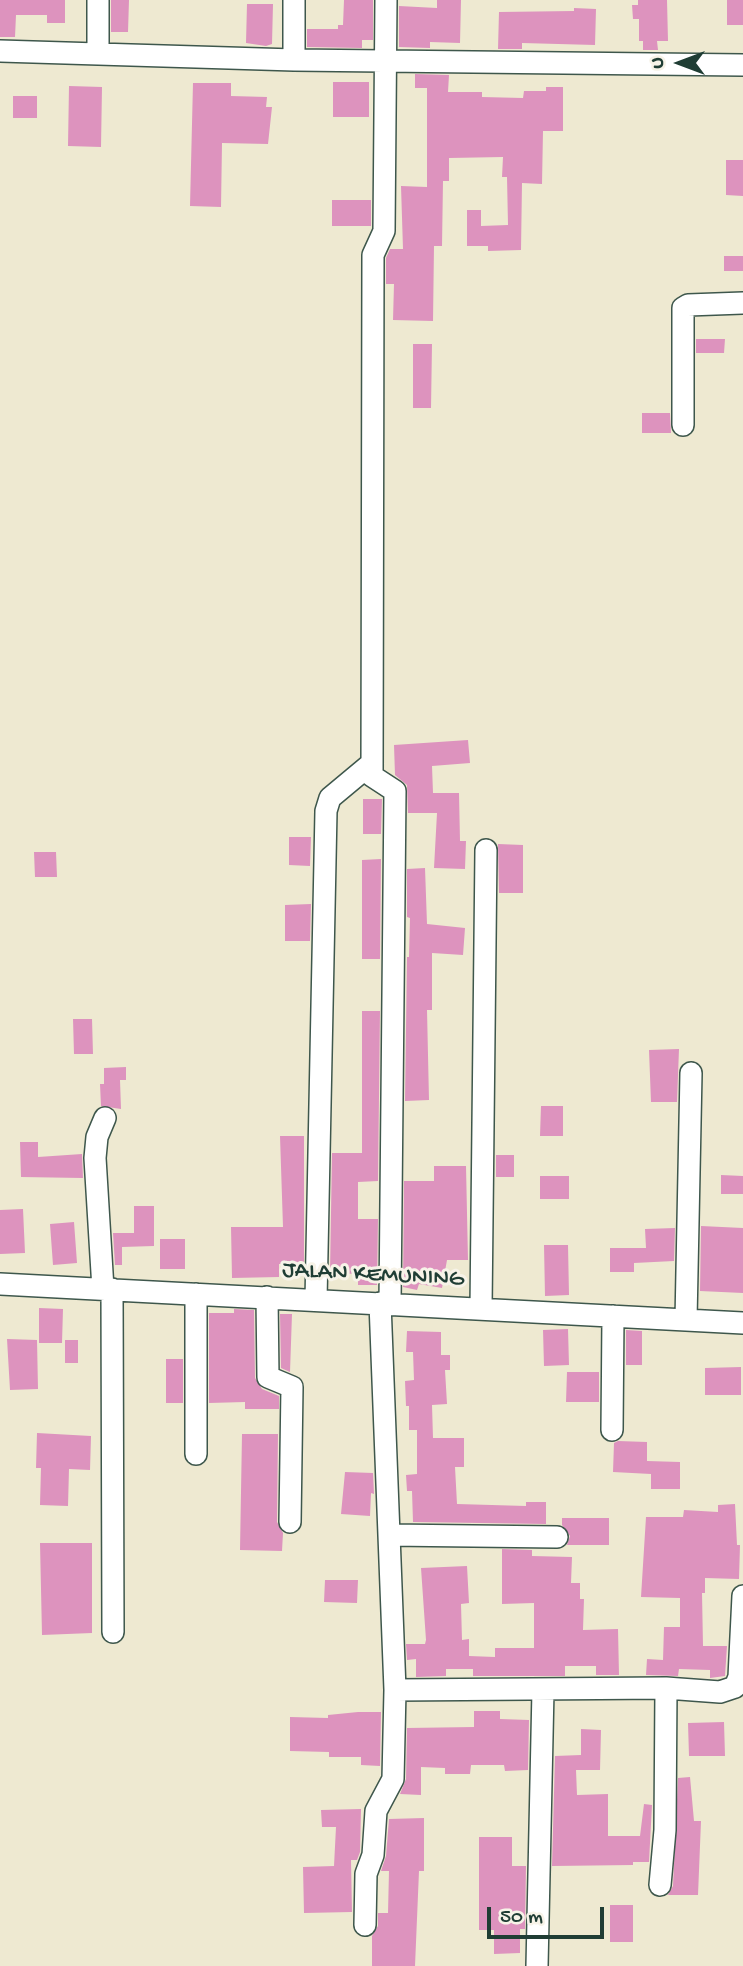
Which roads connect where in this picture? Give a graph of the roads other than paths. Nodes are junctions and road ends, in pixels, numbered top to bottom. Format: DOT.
graph roads {
  1 [pos="98,0"];
  2 [pos="294,0"];
  3 [pos="386,0"];
  4 [pos="0,51"];
  5 [pos="98,54"];
  6 [pos="294,60"];
  7 [pos="384,61"];
  8 [pos="743,65"];
  9 [pos="743,303"];
  10 [pos="682,425"];
  11 [pos="372,762"];
  12 [pos="486,850"];
  13 [pos="691,1073"];
  14 [pos="105,1118"];
  15 [pos="0,1284"];
  16 [pos="108,1289"];
  17 [pos="196,1294"];
  18 [pos="267,1297"];
  19 [pos="316,1300"];
  20 [pos="385,1303"];
  21 [pos="481,1308"];
  22 [pos="613,1316"];
  23 [pos="686,1320"];
  24 [pos="743,1323"];
  25 [pos="612,1430"];
  26 [pos="196,1454"];
  27 [pos="290,1521"];
  28 [pos="388,1535"];
  29 [pos="557,1538"];
  30 [pos="743,1596"];
  31 [pos="113,1632"];
  32 [pos="666,1688"];
  33 [pos="395,1690"];
  34 [pos="543,1690"];
  35 [pos="739,1691"];
  36 [pos="660,1885"];
  37 [pos="365,1925"];
  38 [pos="537,1966"];
  1 -- 5 [label="street"];
  2 -- 6 [label="street"];
  3 -- 7 [label="street"];
  4 -- 5 [label="street"];
  5 -- 6 [label="street"];
  6 -- 7 [label="street"];
  7 -- 8 [label="street"];
  7 -- 11 [label="street"];
  9 -- 10 [label="street"];
  11 -- 19 [label="street"];
  11 -- 20 [label="street"];
  12 -- 21 [label="street"];
  13 -- 23 [label="street"];
  14 -- 16 [label="street"];
  15 -- 16 [label="street, JALAN KEMUNING"];
  16 -- 17 [label="street, JALAN KEMUNING"];
  16 -- 31 [label="street"];
  17 -- 18 [label="street, JALAN KEMUNING"];
  17 -- 26 [label="street"];
  18 -- 19 [label="street, JALAN KEMUNING"];
  18 -- 27 [label="street"];
  19 -- 20 [label="street, JALAN KEMUNING"];
  20 -- 21 [label="street, JALAN KEMUNING"];
  20 -- 28 [label="street"];
  21 -- 22 [label="street, JALAN KEMUNING"];
  22 -- 23 [label="street, JALAN KEMUNING"];
  22 -- 25 [label="street"];
  23 -- 24 [label="street, JALAN KEMUNING"];
  28 -- 29 [label="street"];
  28 -- 33 [label="street"];
  30 -- 35 [label="street"];
  32 -- 34 [label="street"];
  32 -- 35 [label="street"];
  32 -- 36 [label="street"];
  33 -- 34 [label="street"];
  33 -- 37 [label="street"];
  34 -- 38 [label="street"];
}
